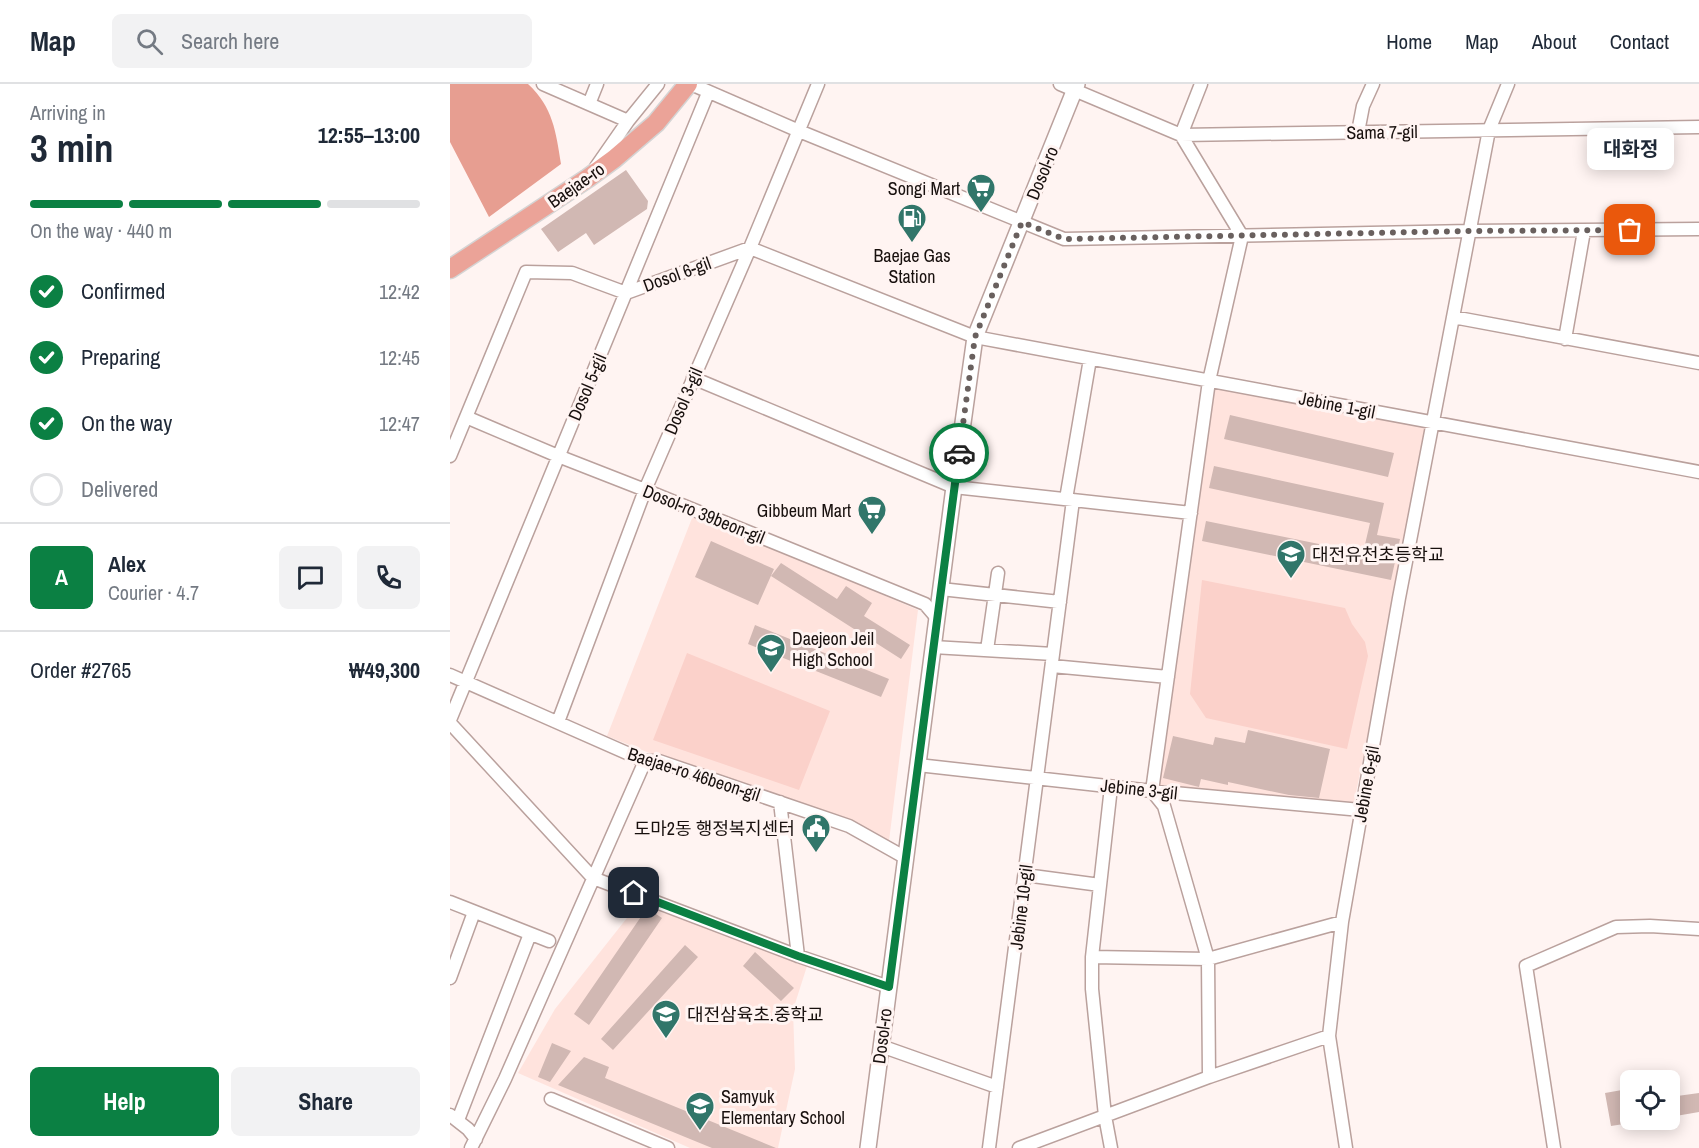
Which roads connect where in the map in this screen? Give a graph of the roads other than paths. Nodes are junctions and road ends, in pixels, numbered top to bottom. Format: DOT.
graph roads {
  1 [pos="543,84"];
  2 [pos="597,84"];
  3 [pos="658,84"];
  4 [pos="689,84"];
  5 [pos="818,84"];
  6 [pos="1060,84"];
  7 [pos="1201,84"];
  8 [pos="1373,84"];
  9 [pos="1508,84"];
  10 [pos="1076,87"];
  11 [pos="708,93"];
  12 [pos="589,104"];
  13 [pos="628,121"];
  14 [pos="1699,127"];
  15 [pos="1489,130"];
  16 [pos="799,131"];
  17 [pos="1359,132"];
  18 [pos="1181,135"];
  19 [pos="588,178"];
  20 [pos="1022,222"];
  21 [pos="1699,229"];
  22 [pos="1470,231"];
  23 [pos="1584,231"];
  24 [pos="1242,236"];
  25 [pos="750,248"];
  26 [pos="450,269"];
  27 [pos="626,293"];
  28 [pos="1453,317"];
  29 [pos="975,337"];
  30 [pos="1565,339"];
  31 [pos="1090,359"];
  32 [pos="1699,363"];
  33 [pos="693,378"];
  34 [pos="1209,381"];
  35 [pos="466,417"];
  36 [pos="1433,422"];
  37 [pos="450,456"];
  38 [pos="558,456"];
  39 [pos="1699,472"];
  40 [pos="954,487"];
  41 [pos="645,490"];
  42 [pos="1070,500"];
  43 [pos="1191,513"];
  44 [pos="998,573"];
  45 [pos="941,589"];
  46 [pos="995,594"];
  47 [pos="1060,602"];
  48 [pos="937,618"];
  49 [pos="933,647"];
  50 [pos="987,650"];
  51 [pos="1053,660"];
  52 [pos="450,675"];
  53 [pos="1168,677"];
  54 [pos="465,682"];
  55 [pos="450,722"];
  56 [pos="558,722"];
  57 [pos="645,761"];
  58 [pos="918,765"];
  59 [pos="1037,778"];
  60 [pos="1112,787"];
  61 [pos="1152,791"];
  62 [pos="780,802"];
  63 [pos="1361,810"];
  64 [pos="906,858"];
  65 [pos="1025,875"];
  66 [pos="593,878"];
  67 [pos="1100,885"];
  68 [pos="450,902"];
  69 [pos="474,912"];
  70 [pos="1342,922"];
  71 [pos="1699,929"];
  72 [pos="530,934"];
  73 [pos="549,941"];
  74 [pos="798,956"];
  75 [pos="1092,957"];
  76 [pos="1208,959"];
  77 [pos="450,978"];
  78 [pos="889,987"];
  79 [pos="1329,1036"];
  80 [pos="881,1046"];
  81 [pos="1209,1077"];
  82 [pos="997,1087"];
  83 [pos="551,1099"];
  84 [pos="1105,1116"];
  85 [pos="454,1118"];
  86 [pos="474,1143"];
  87 [pos="668,1148"];
  88 [pos="868,1148"];
  89 [pos="989,1148"];
  90 [pos="1019,1148"];
  91 [pos="1111,1148"];
  92 [pos="1346,1148"];
  93 [pos="1554,1148"];
  1 -- 12 [label="street"];
  2 -- 12 [label="street"];
  3 -- 13 [label="street"];
  4 -- 11 [label="street"];
  4 -- 19 [label="main road, Baejae-ro"];
  5 -- 16 [label="street, Dosol 3-gil"];
  6 -- 10 [label="street, Sama 7-gil"];
  7 -- 18 [label="street"];
  8 -- 17 [label="street"];
  9 -- 15 [label="street, Jebine 6-gil"];
  10 -- 18 [label="street, Sama 7-gil"];
  10 -- 20 [label="street, Dosol-ro"];
  11 -- 16 [label="street"];
  11 -- 27 [label="street, Dosol 5-gil"];
  12 -- 13 [label="street"];
  13 -- 19 [label="street"];
  14 -- 15 [label="street, Sama 7-gil"];
  15 -- 17 [label="street, Sama 7-gil"];
  15 -- 22 [label="street, Jebine 6-gil"];
  16 -- 20 [label="street"];
  16 -- 25 [label="street, Dosol 3-gil"];
  17 -- 18 [label="street, Sama 7-gil"];
  18 -- 24 [label="street"];
  19 -- 26 [label="main road, Baejae-ro"];
  20 -- 24 [label="street"];
  20 -- 29 [label="street, Dosol-ro"];
  21 -- 23 [label="street"];
  22 -- 23 [label="street"];
  22 -- 24 [label="street"];
  22 -- 28 [label="street, Jebine 6-gil"];
  23 -- 30 [label="street"];
  24 -- 34 [label="street"];
  25 -- 27 [label="street, Dosol 6-gil"];
  25 -- 29 [label="street"];
  25 -- 33 [label="street, Dosol 3-gil"];
  27 -- 35 [label="street, Dosol 6-gil"];
  27 -- 38 [label="street, Dosol 5-gil"];
  28 -- 30 [label="street"];
  28 -- 36 [label="street, Jebine 6-gil"];
  29 -- 31 [label="street, Jebine 1-gil"];
  29 -- 40 [label="street, Dosol-ro"];
  30 -- 32 [label="street"];
  31 -- 34 [label="street, Jebine 1-gil"];
  31 -- 42 [label="street, Jebine 10-gil"];
  33 -- 40 [label="street"];
  33 -- 41 [label="street, Dosol 3-gil"];
  34 -- 36 [label="street, Jebine 1-gil"];
  34 -- 43 [label="street"];
  35 -- 37 [label="street, Dosol 6-gil"];
  35 -- 38 [label="street, Dosol-ro 39beon-gil"];
  36 -- 39 [label="street, Jebine 1-gil"];
  36 -- 63 [label="street, Jebine 6-gil"];
  38 -- 41 [label="street, Dosol-ro 39beon-gil"];
  38 -- 54 [label="street, Dosol 5-gil"];
  40 -- 42 [label="street"];
  40 -- 45 [label="street, Dosol-ro"];
  41 -- 48 [label="street, Dosol-ro 39beon-gil"];
  41 -- 56 [label="street, Dosol 3-gil"];
  42 -- 43 [label="street"];
  42 -- 47 [label="street, Jebine 10-gil"];
  43 -- 53 [label="street"];
  44 -- 46 [label="street"];
  45 -- 46 [label="street"];
  45 -- 48 [label="street, Dosol-ro"];
  46 -- 47 [label="street"];
  46 -- 50 [label="street"];
  47 -- 51 [label="street, Jebine 10-gil"];
  48 -- 49 [label="street, Dosol-ro"];
  49 -- 50 [label="street"];
  49 -- 58 [label="street, Dosol-ro"];
  50 -- 51 [label="street"];
  51 -- 53 [label="street"];
  51 -- 59 [label="street, Jebine 10-gil"];
  52 -- 54 [label="street, Baejae-ro 46beon-gil"];
  53 -- 61 [label="street"];
  54 -- 55 [label="street, Dosol 5-gil"];
  54 -- 56 [label="street, Baejae-ro 46beon-gil"];
  55 -- 66 [label="street"];
  56 -- 57 [label="street, Baejae-ro 46beon-gil"];
  57 -- 62 [label="street, Baejae-ro 46beon-gil"];
  57 -- 66 [label="street"];
  58 -- 59 [label="street, Jebine 3-gil"];
  58 -- 64 [label="street, Dosol-ro"];
  59 -- 60 [label="street, Jebine 3-gil"];
  59 -- 65 [label="street, Jebine 10-gil"];
  60 -- 61 [label="street, Jebine 3-gil"];
  60 -- 67 [label="street"];
  61 -- 63 [label="street, Jebine 3-gil"];
  61 -- 76 [label="street"];
  62 -- 64 [label="street, Baejae-ro 46beon-gil"];
  62 -- 74 [label="street"];
  63 -- 70 [label="street, Jebine 6-gil"];
  64 -- 78 [label="street, Dosol-ro"];
  65 -- 67 [label="street"];
  65 -- 82 [label="street, Jebine 10-gil"];
  66 -- 74 [label="street"];
  66 -- 86 [label="street"];
  67 -- 75 [label="street"];
  68 -- 69 [label="street"];
  69 -- 72 [label="street"];
  69 -- 77 [label="street"];
  70 -- 76 [label="street"];
  70 -- 79 [label="street, Jebine 6-gil"];
  71 -- 93 [label="street"];
  72 -- 73 [label="street"];
  72 -- 85 [label="street"];
  74 -- 78 [label="street"];
  75 -- 76 [label="street"];
  75 -- 84 [label="street"];
  76 -- 81 [label="street"];
  78 -- 80 [label="street, Dosol-ro"];
  79 -- 81 [label="street"];
  79 -- 92 [label="street, Jebine 6-gil"];
  80 -- 82 [label="street"];
  80 -- 88 [label="street, Dosol-ro"];
  81 -- 84 [label="street"];
  82 -- 89 [label="street, Jebine 10-gil"];
  83 -- 87 [label="street"];
  84 -- 90 [label="street"];
  84 -- 91 [label="street"];
  85 -- 86 [label="street"];
}
